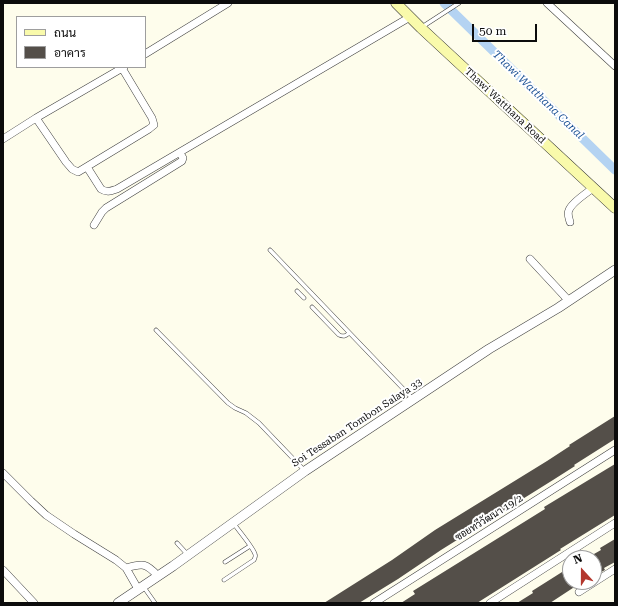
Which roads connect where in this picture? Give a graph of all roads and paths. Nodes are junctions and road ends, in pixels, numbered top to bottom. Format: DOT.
graph roads {
  1 [pos="228,3"];
  2 [pos="396,3"];
  3 [pos="460,3"];
  4 [pos="548,3"];
  5 [pos="410,17"];
  6 [pos="421,28"];
  7 [pos="146,53"];
  8 [pos="615,66"];
  9 [pos="123,68"];
  10 [pos="36,118"];
  11 [pos="3,140"];
  12 [pos="180,153"];
  13 [pos="87,167"];
  14 [pos="593,188"];
  15 [pos="615,208"];
  16 [pos="570,222"];
  17 [pos="94,225"];
  18 [pos="270,250"];
  19 [pos="530,259"];
  20 [pos="615,270"];
  21 [pos="297,291"];
  22 [pos="304,298"];
  23 [pos="569,301"];
  24 [pos="312,307"];
  25 [pos="156,330"];
  26 [pos="349,333"];
  27 [pos="413,399"];
  28 [pos="615,450"];
  29 [pos="305,471"];
  30 [pos="3,473"];
  31 [pos="233,522"];
  32 [pos="615,523"];
  33 [pos="177,543"];
  34 [pos="250,546"];
  35 [pos="188,555"];
  36 [pos="224,562"];
  37 [pos="126,568"];
  38 [pos="615,569"];
  39 [pos="3,570"];
  40 [pos="158,576"];
  41 [pos="224,580"];
  42 [pos="141,587"];
  43 [pos="579,592"];
  44 [pos="34,603"];
  45 [pos="118,603"];
  46 [pos="155,603"];
  47 [pos="374,603"];
  48 [pos="490,603"];
  1 -- 7 [label="street"];
  2 -- 5 [label="main road, Thawi Watthana Road"];
  3 -- 6 [label="lane"];
  4 -- 8 [label="street"];
  5 -- 6 [label="main road, Thawi Watthana Road"];
  5 -- 12 [label="street"];
  6 -- 14 [label="main road, Thawi Watthana Road"];
  9 -- 10 [label="street"];
  9 -- 13 [label="street"];
  10 -- 11 [label="street"];
  10 -- 13 [label="street"];
  12 -- 13 [label="street"];
  12 -- 17 [label="street"];
  14 -- 15 [label="main road, Thawi Watthana Road"];
  14 -- 16 [label="street"];
  18 -- 26 [label="lane"];
  19 -- 23 [label="street"];
  20 -- 23 [label="street, Soi Tessaban Tombon Salaya 33"];
  21 -- 22 [label="lane"];
  23 -- 27 [label="street, Soi Tessaban Tombon Salaya 33"];
  24 -- 26 [label="lane"];
  25 -- 29 [label="lane"];
  26 -- 27 [label="lane"];
  27 -- 29 [label="street, Soi Tessaban Tombon Salaya 33"];
  28 -- 47 [label="street, ซอยทวีวัฒนา 19/2"];
  29 -- 31 [label="street, Soi Tessaban Tombon Salaya 33"];
  30 -- 37 [label="street"];
  31 -- 34 [label="lane"];
  31 -- 35 [label="street, Soi Tessaban Tombon Salaya 33"];
  32 -- 48 [label="street"];
  33 -- 35 [label="lane"];
  34 -- 36 [label="lane"];
  34 -- 41 [label="lane"];
  35 -- 40 [label="street, Soi Tessaban Tombon Salaya 33"];
  37 -- 40 [label="street"];
  37 -- 42 [label="street"];
  38 -- 43 [label="street"];
  39 -- 44 [label="street"];
  40 -- 42 [label="street, Soi Tessaban Tombon Salaya 33"];
  42 -- 45 [label="street, Soi Tessaban Tombon Salaya 33"];
  42 -- 46 [label="lane"];
}
